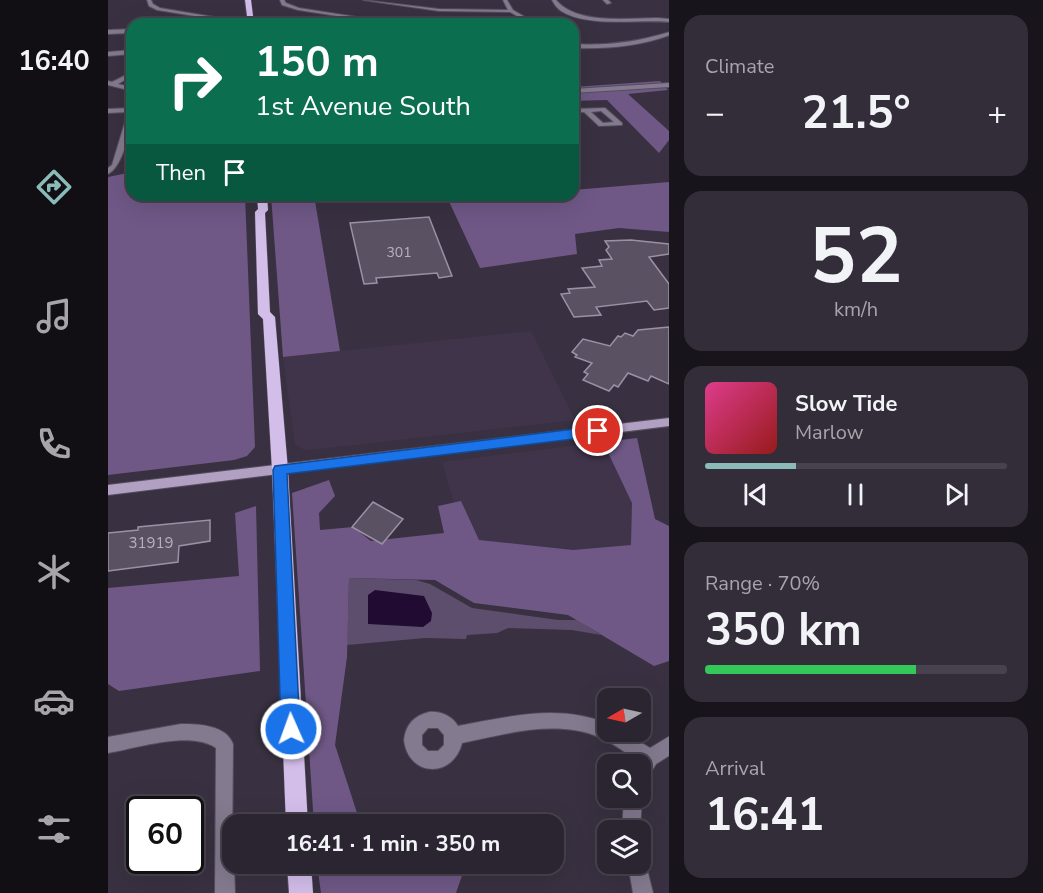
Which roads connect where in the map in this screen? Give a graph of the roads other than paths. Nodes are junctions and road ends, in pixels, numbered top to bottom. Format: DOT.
graph roads {
  1 [pos="148,0"];
  2 [pos="251,0"];
  3 [pos="282,0"];
  4 [pos="365,0"];
  5 [pos="505,0"];
  6 [pos="554,0"];
  7 [pos="382,2"];
  8 [pos="213,10"];
  9 [pos="511,11"];
  10 [pos="659,12"];
  11 [pos="199,15"];
  12 [pos="212,18"];
  13 [pos="252,18"];
  14 [pos="252,18"];
  15 [pos="359,18"];
  16 [pos="524,18"];
  17 [pos="654,19"];
  18 [pos="669,21"];
  19 [pos="126,31"];
  20 [pos="108,32"];
  21 [pos="669,33"];
  22 [pos="579,46"];
  23 [pos="126,52"];
  24 [pos="108,54"];
  25 [pos="126,77"];
  26 [pos="111,83"];
  27 [pos="669,85"];
  28 [pos="126,87"];
  29 [pos="579,91"];
  30 [pos="126,110"];
  31 [pos="579,110"];
  32 [pos="585,110"];
  33 [pos="108,111"];
  34 [pos="126,124"];
  35 [pos="108,172"];
  36 [pos="262,201"];
  37 [pos="669,422"];
  38 [pos="280,470"];
  39 [pos="108,490"];
  40 [pos="452,736"];
  41 [pos="669,744"];
  42 [pos="108,745"];
  43 [pos="643,754"];
  44 [pos="651,757"];
  45 [pos="296,814"];
  46 [pos="300,874"];
  47 [pos="639,874"];
  48 [pos="225,893"];
  49 [pos="301,893"];
  50 [pos="644,893"];
  1 -- 11 [label="street"];
  2 -- 13 [label="main road"];
  2 -- 14 [label="main road"];
  3 -- 15 [label="street"];
  4 -- 7 [label="street"];
  5 -- 9 [label="street"];
  6 -- 17 [label="street"];
  7 -- 9 [label="street"];
  8 -- 11 [label="street"];
  9 -- 16 [label="street"];
  10 -- 17 [label="street"];
  11 -- 12 [label="street"];
  17 -- 18 [label="street"];
  19 -- 20 [label="street"];
  21 -- 22 [label="street"];
  23 -- 24 [label="street"];
  25 -- 26 [label="street"];
  26 -- 28 [label="street"];
  27 -- 29 [label="street"];
  30 -- 33 [label="street"];
  31 -- 32 [label="street"];
  34 -- 35 [label="street"];
  36 -- 38 [label="main road"];
  37 -- 38 [label="main road"];
  38 -- 39 [label="main road"];
  38 -- 45 [label="main road"];
  40 -- 43 [label="street"];
  41 -- 44 [label="street"];
  42 -- 48 [label="street"];
  46 -- 49 [label="main road"];
  47 -- 50 [label="street"];
}
